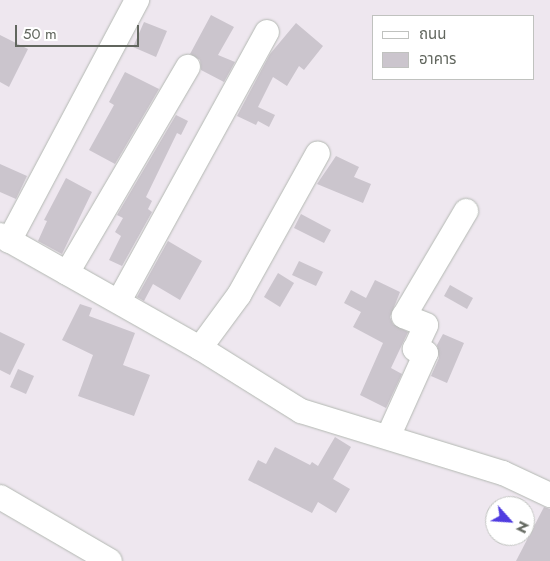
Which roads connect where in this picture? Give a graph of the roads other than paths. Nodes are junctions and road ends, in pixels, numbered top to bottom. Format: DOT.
graph roads {
  1 [pos="137,0"];
  2 [pos="267,32"];
  3 [pos="188,67"];
  4 [pos="318,153"];
  5 [pos="466,210"];
  6 [pos="5,238"];
  7 [pos="67,273"];
  8 [pos="119,301"];
  9 [pos="200,348"];
  10 [pos="388,437"];
  11 [pos="550,494"];
  12 [pos="0,497"];
  13 [pos="110,561"];
  1 -- 6 [label="street"];
  2 -- 8 [label="street"];
  3 -- 7 [label="street"];
  4 -- 9 [label="street"];
  5 -- 10 [label="street"];
  6 -- 7 [label="street"];
  7 -- 8 [label="street"];
  8 -- 9 [label="street"];
  9 -- 10 [label="street"];
  10 -- 11 [label="street"];
  12 -- 13 [label="street"];
}
